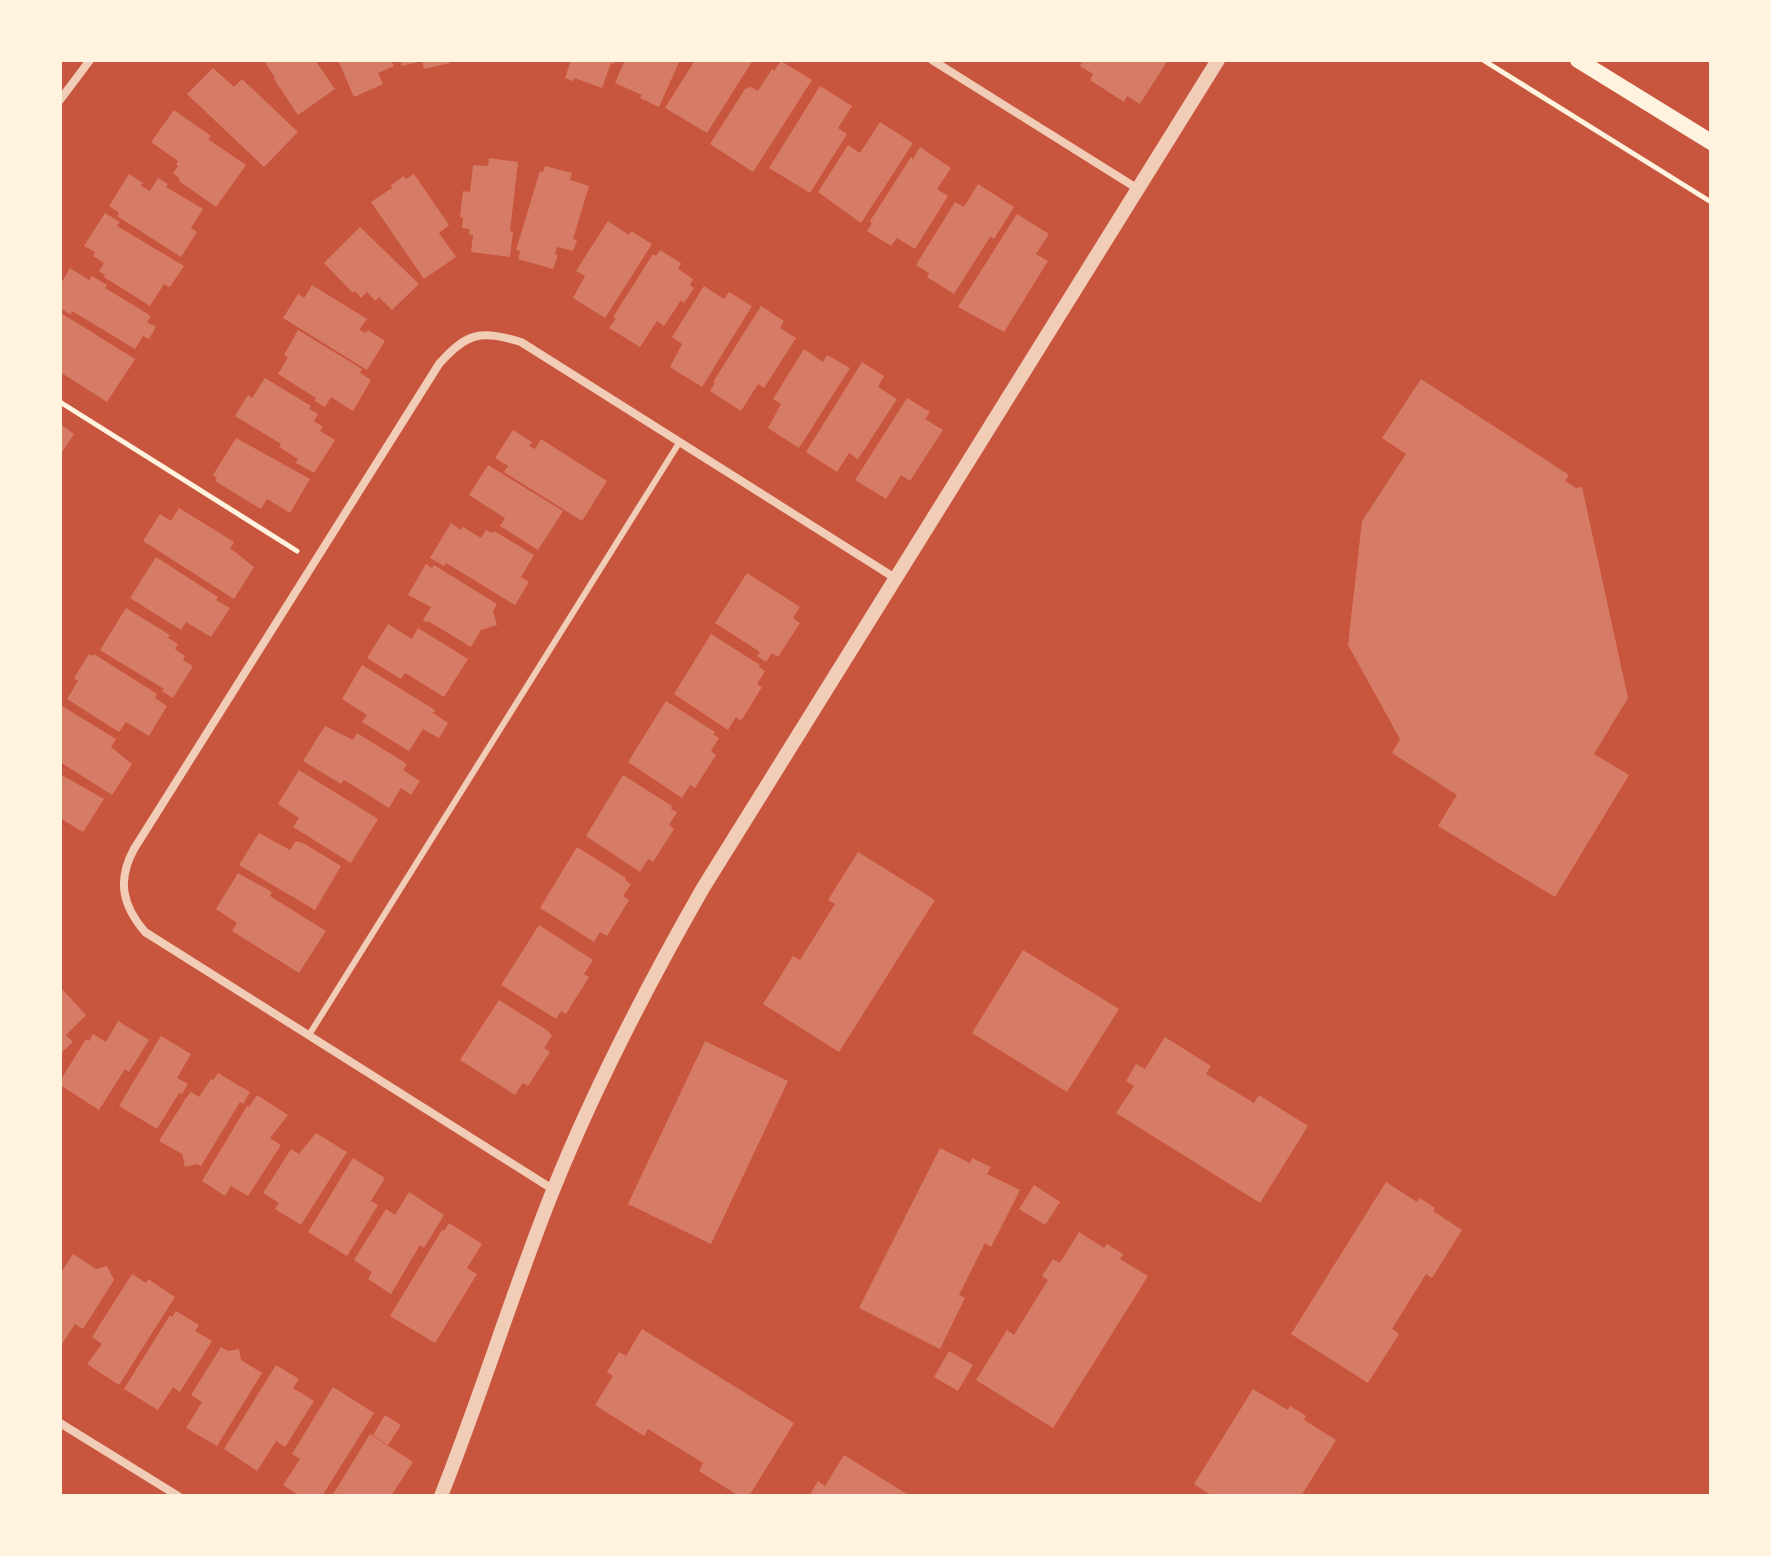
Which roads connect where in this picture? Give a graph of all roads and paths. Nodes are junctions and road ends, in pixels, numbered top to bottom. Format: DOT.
graph roads {
  1 [pos="90,60"];
  2 [pos="932,60"];
  3 [pos="1218,60"];
  4 [pos="1483,60"];
  5 [pos="1578,60"];
  6 [pos="61,95"];
  7 [pos="1711,142"];
  8 [pos="1138,189"];
  9 [pos="1711,202"];
  10 [pos="60,402"];
  11 [pos="679,443"];
  12 [pos="315,562"];
  13 [pos="895,578"];
  14 [pos="309,1035"];
  15 [pos="554,1190"];
  16 [pos="60,1423"];
  17 [pos="178,1496"];
  18 [pos="441,1496"];
  1 -- 6 [label="street"];
  2 -- 8 [label="street"];
  3 -- 8 [label="street"];
  4 -- 9 [label="path"];
  5 -- 7 [label="main road"];
  8 -- 13 [label="street"];
  10 -- 12 [label="path"];
  11 -- 12 [label="street"];
  11 -- 13 [label="street"];
  11 -- 14 [label="lane"];
  12 -- 14 [label="street"];
  13 -- 15 [label="street"];
  14 -- 15 [label="street"];
  15 -- 18 [label="street"];
  16 -- 17 [label="street"];
}
